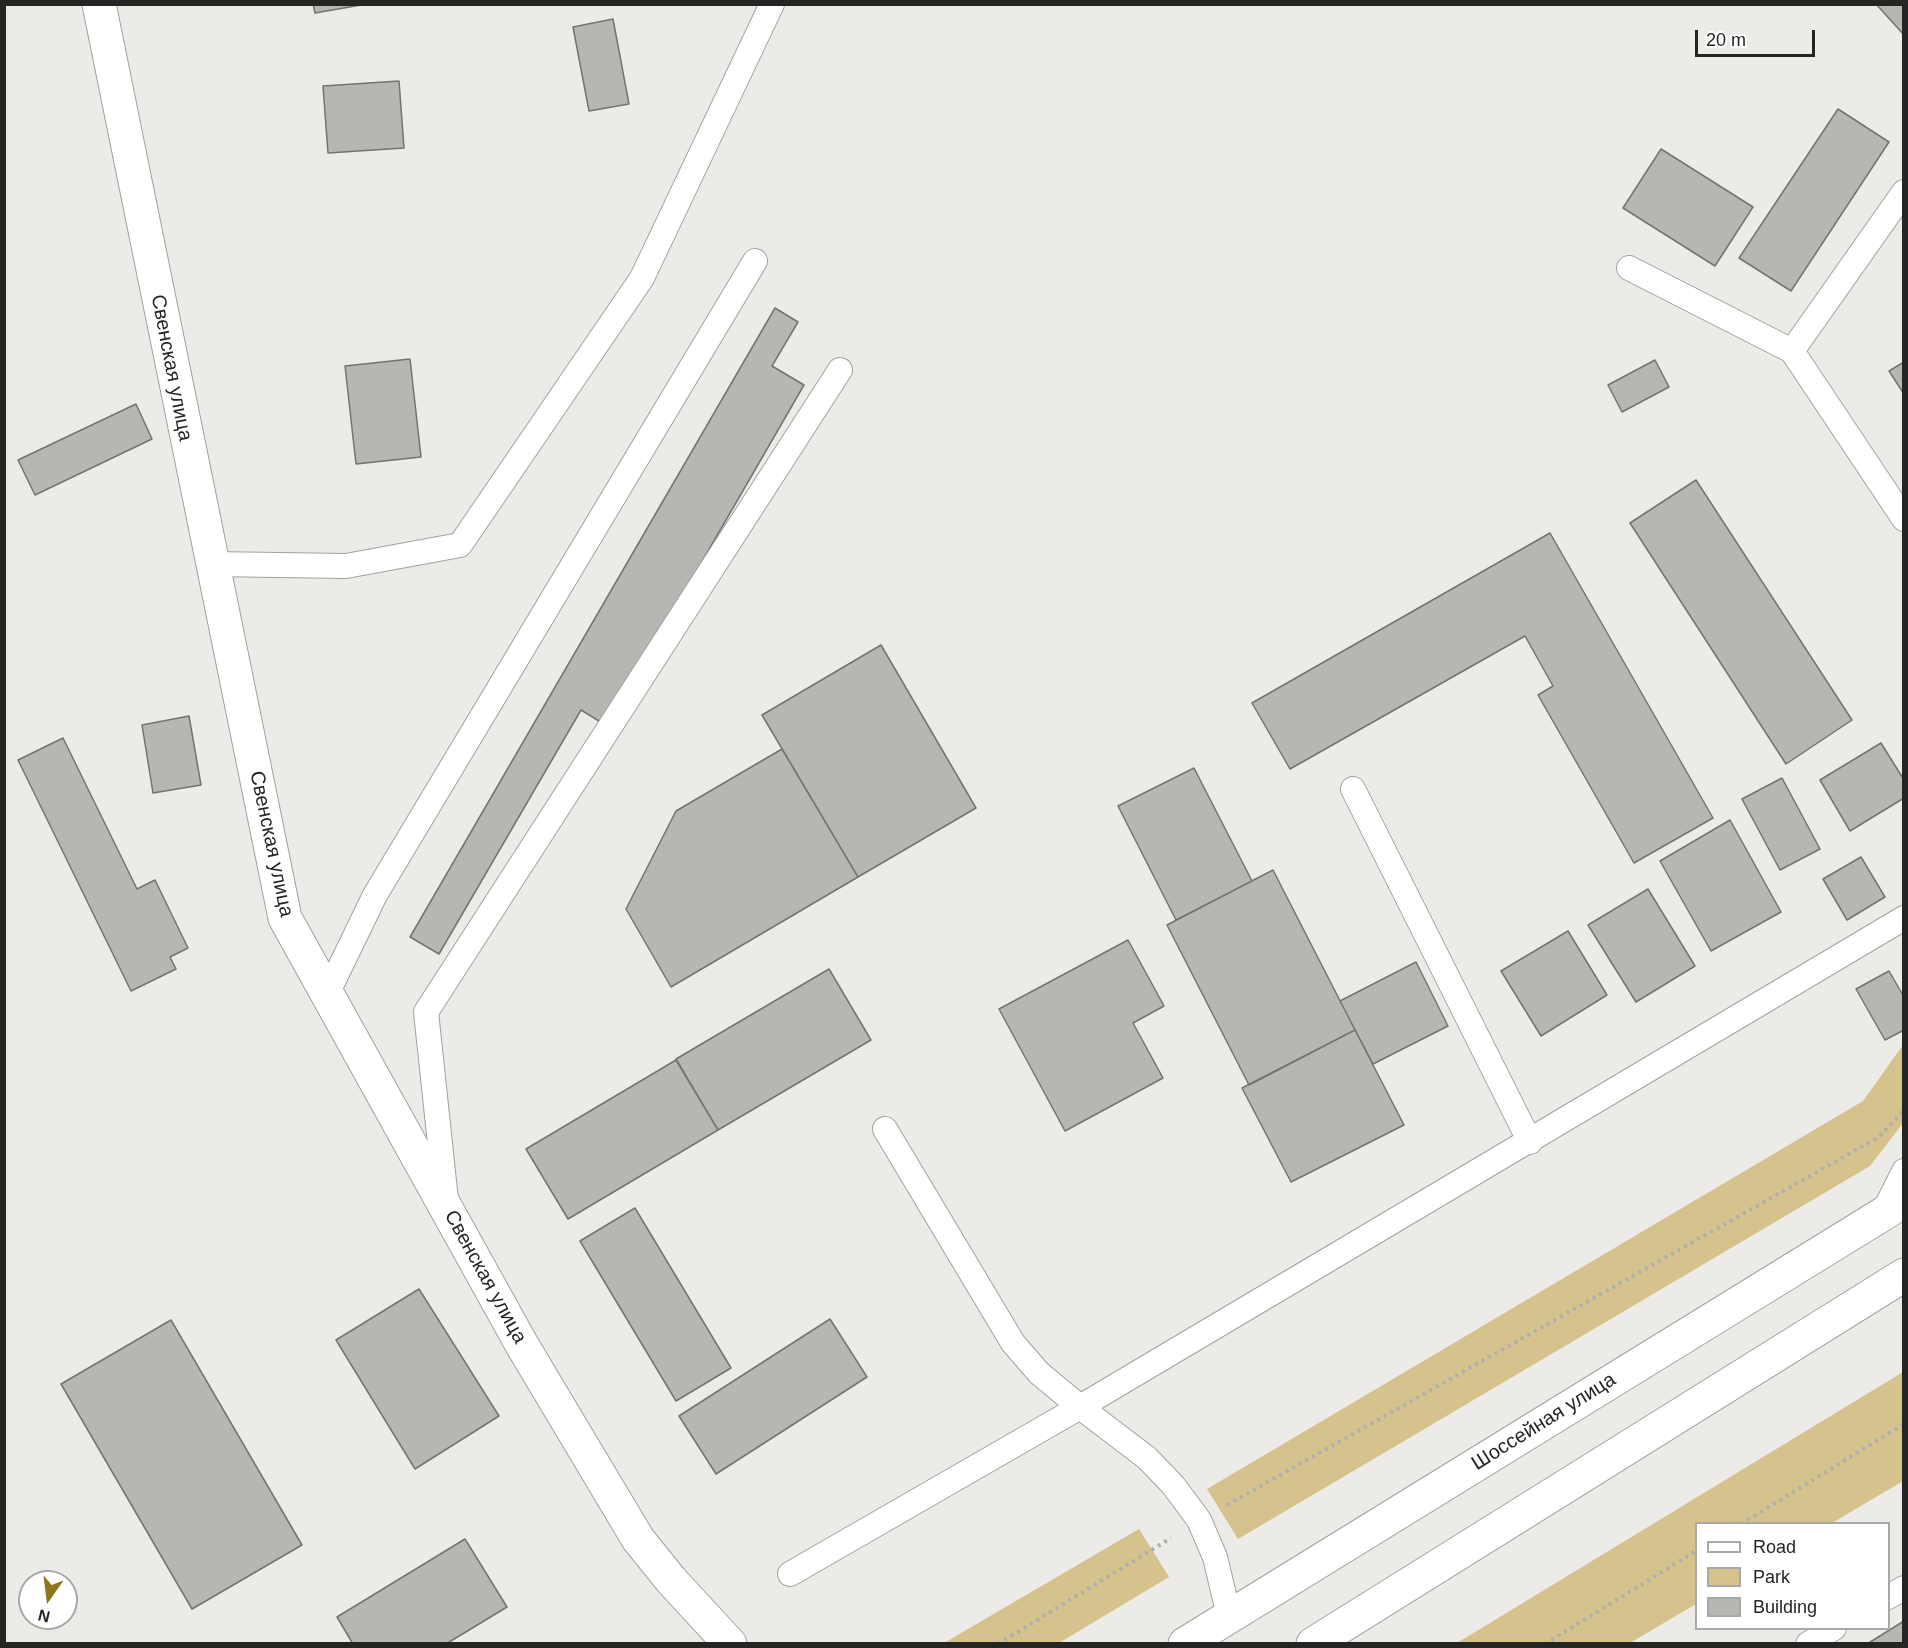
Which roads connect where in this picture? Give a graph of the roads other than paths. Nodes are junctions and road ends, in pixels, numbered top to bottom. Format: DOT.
graph roads {
  1 [pos="99,4"];
  2 [pos="772,4"];
  3 [pos="1904,192"];
  4 [pos="755,261"];
  5 [pos="1629,268"];
  6 [pos="1792,351"];
  7 [pos="840,370"];
  8 [pos="1904,519"];
  9 [pos="211,564"];
  10 [pos="1353,789"];
  11 [pos="1904,918"];
  12 [pos="327,994"];
  13 [pos="885,1130"];
  14 [pos="1530,1142"];
  15 [pos="1904,1171"];
  16 [pos="1893,1207"];
  17 [pos="446,1209"];
  18 [pos="1904,1275"];
  19 [pos="1080,1407"];
  20 [pos="790,1574"];
  21 [pos="1904,1588"];
  22 [pos="1890,1596"];
  23 [pos="1229,1616"];
  24 [pos="1832,1630"];
  25 [pos="723,1642"];
  26 [pos="1185,1644"];
  27 [pos="1313,1644"];
  28 [pos="1808,1644"];
  1 -- 9 [label="street, Свенская улица"];
  2 -- 9 [label="lane"];
  3 -- 6 [label="lane"];
  4 -- 12 [label="lane"];
  5 -- 6 [label="lane"];
  6 -- 8 [label="lane"];
  7 -- 17 [label="lane"];
  9 -- 12 [label="street, Свенская улица"];
  10 -- 14 [label="lane"];
  11 -- 14 [label="lane"];
  12 -- 17 [label="street, Свенская улица"];
  13 -- 19 [label="lane"];
  14 -- 19 [label="lane"];
  15 -- 16 [label="lane"];
  16 -- 23 [label="street, Шоссейная улица"];
  17 -- 25 [label="street, Свенская улица"];
  18 -- 27 [label="street"];
  19 -- 20 [label="lane"];
  19 -- 23 [label="lane"];
  21 -- 22 [label="lane"];
  23 -- 26 [label="street, Шоссейная улица"];
  24 -- 28 [label="lane"];
}
